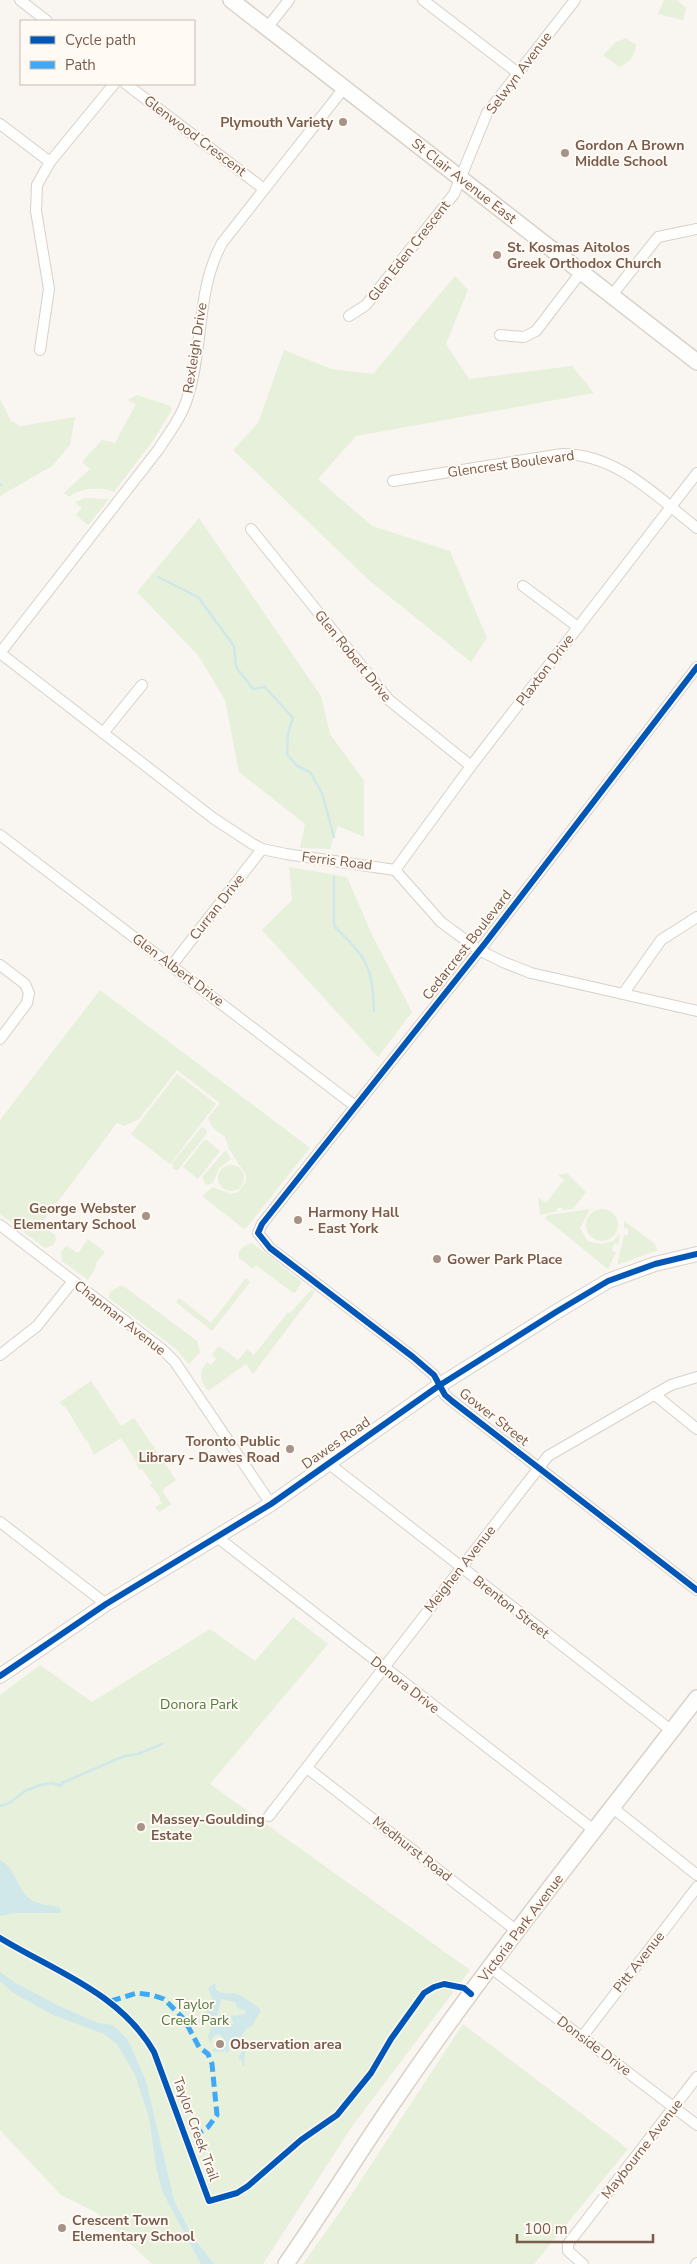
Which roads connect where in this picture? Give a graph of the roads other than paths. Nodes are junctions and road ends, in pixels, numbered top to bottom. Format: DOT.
graph roads {
  1 [pos="20,0"];
  2 [pos="231,0"];
  3 [pos="289,0"];
  4 [pos="423,0"];
  5 [pos="575,0"];
  6 [pos="46,20"];
  7 [pos="267,28"];
  8 [pos="518,73"];
  9 [pos="113,85"];
  10 [pos="127,85"];
  11 [pos="344,88"];
  12 [pos="0,124"];
  13 [pos="50,162"];
  14 [pos="462,179"];
  15 [pos="264,190"];
  16 [pos="697,229"];
  17 [pos="581,272"];
  18 [pos="612,295"];
  19 [pos="349,316"];
  20 [pos="500,335"];
  21 [pos="40,350"];
  22 [pos="697,362"];
  23 [pos="697,473"];
  24 [pos="393,481"];
  25 [pos="671,508"];
  26 [pos="697,528"];
  27 [pos="251,530"];
  28 [pos="523,586"];
  29 [pos="578,627"];
  30 [pos="0,653"];
  31 [pos="697,667"];
  32 [pos="142,685"];
  33 [pos="103,733"];
  34 [pos="471,766"];
  35 [pos="0,835"];
  36 [pos="262,849"];
  37 [pos="395,870"];
  38 [pos="697,917"];
  39 [pos="479,950"];
  40 [pos="0,965"];
  41 [pos="172,965"];
  42 [pos="623,994"];
  43 [pos="697,1011"];
  44 [pos="0,1039"];
  45 [pos="355,1106"];
  46 [pos="0,1225"];
  47 [pos="261,1238"];
  48 [pos="697,1254"];
  49 [pos="73,1281"];
  50 [pos="0,1355"];
  51 [pos="697,1377"];
  52 [pos="440,1385"];
  53 [pos="654,1394"];
  54 [pos="697,1429"];
  55 [pos="328,1464"];
  56 [pos="538,1468"];
  57 [pos="271,1504"];
  58 [pos="0,1522"];
  59 [pos="217,1537"];
  60 [pos="461,1568"];
  61 [pos="697,1590"];
  62 [pos="106,1604"];
  63 [pos="384,1668"];
  64 [pos="0,1676"];
  65 [pos="697,1698"];
  66 [pos="672,1731"];
  67 [pos="306,1768"];
  68 [pos="613,1808"];
  69 [pos="269,1816"];
  70 [pos="595,1831"];
  71 [pos="697,1875"];
  72 [pos="697,1888"];
  73 [pos="517,1931"];
  74 [pos="491,1968"];
  75 [pos="582,2037"];
  76 [pos="697,2077"];
  77 [pos="674,2107"];
  78 [pos="697,2124"];
  79 [pos="286,2264"];
  80 [pos="583,2264"];
  1 -- 6 [label="street"];
  2 -- 7 [label="main road, St Clair Avenue East"];
  3 -- 7 [label="street"];
  4 -- 8 [label="street"];
  5 -- 8 [label="street, Selwyn Avenue"];
  7 -- 11 [label="main road, St Clair Avenue East"];
  8 -- 14 [label="street, Selwyn Avenue"];
  9 -- 13 [label="street"];
  10 -- 15 [label="street, Glenwood Crescent"];
  11 -- 14 [label="main road, St Clair Avenue East"];
  11 -- 15 [label="street, Rexleigh Drive"];
  12 -- 13 [label="street"];
  13 -- 21 [label="street"];
  14 -- 17 [label="main road, St Clair Avenue East"];
  14 -- 19 [label="street, Glen Eden Crescent"];
  15 -- 30 [label="street, Rexleigh Drive"];
  16 -- 18 [label="street"];
  17 -- 18 [label="main road, St Clair Avenue East"];
  17 -- 20 [label="street"];
  18 -- 22 [label="main road, St Clair Avenue East"];
  23 -- 25 [label="street, Plaxton Drive"];
  24 -- 25 [label="street, Glencrest Boulevard"];
  25 -- 26 [label="street, Glencrest Boulevard"];
  25 -- 29 [label="street, Plaxton Drive"];
  27 -- 34 [label="street, Glen Robert Drive"];
  28 -- 29 [label="street"];
  29 -- 34 [label="street, Plaxton Drive"];
  30 -- 33 [label="street, Ferris Road"];
  31 -- 39 [label="street, Cedarcrest Boulevard"];
  32 -- 33 [label="street"];
  33 -- 36 [label="street, Ferris Road"];
  34 -- 37 [label="street, Plaxton Drive"];
  35 -- 41 [label="street, Glen Albert Drive"];
  36 -- 37 [label="street, Ferris Road"];
  36 -- 41 [label="street, Curran Drive"];
  37 -- 39 [label="street"];
  38 -- 42 [label="street"];
  39 -- 42 [label="street"];
  39 -- 45 [label="street, Cedarcrest Boulevard"];
  40 -- 44 [label="street"];
  41 -- 45 [label="street, Glen Albert Drive"];
  42 -- 43 [label="street"];
  45 -- 47 [label="street, Cedarcrest Boulevard"];
  46 -- 49 [label="street, Chapman Avenue"];
  47 -- 52 [label="street, Gower Street"];
  48 -- 52 [label="street, Dawes Road"];
  49 -- 50 [label="street"];
  49 -- 57 [label="street, Chapman Avenue"];
  51 -- 53 [label="street, Meighen Avenue"];
  52 -- 55 [label="street, Dawes Road"];
  52 -- 56 [label="street, Gower Street"];
  53 -- 54 [label="street"];
  53 -- 56 [label="street, Meighen Avenue"];
  55 -- 57 [label="street, Dawes Road"];
  55 -- 60 [label="street, Brenton Street"];
  56 -- 60 [label="street, Meighen Avenue"];
  56 -- 61 [label="street, Gower Street"];
  57 -- 59 [label="street, Dawes Road"];
  58 -- 62 [label="street"];
  59 -- 62 [label="street, Dawes Road"];
  59 -- 63 [label="street, Donora Drive"];
  60 -- 63 [label="street, Meighen Avenue"];
  60 -- 66 [label="street, Brenton Street"];
  62 -- 64 [label="street, Dawes Road"];
  63 -- 67 [label="street, Meighen Avenue"];
  63 -- 70 [label="street, Donora Drive"];
  65 -- 66 [label="main road, Victoria Park Avenue"];
  66 -- 68 [label="main road, Victoria Park Avenue"];
  67 -- 69 [label="street, Meighen Avenue"];
  67 -- 73 [label="street, Medhurst Road"];
  68 -- 70 [label="main road, Victoria Park Avenue"];
  68 -- 71 [label="street"];
  70 -- 73 [label="main road, Victoria Park Avenue"];
  72 -- 75 [label="street, Pitt Avenue"];
  73 -- 74 [label="main road, Victoria Park Avenue"];
  74 -- 75 [label="street, Donside Drive"];
  74 -- 79 [label="main road, Victoria Park Avenue"];
  75 -- 77 [label="street, Donside Drive"];
  76 -- 77 [label="street, Maybourne Avenue"];
  77 -- 78 [label="street, Donside Drive"];
  77 -- 80 [label="street, Maybourne Avenue"];
}
